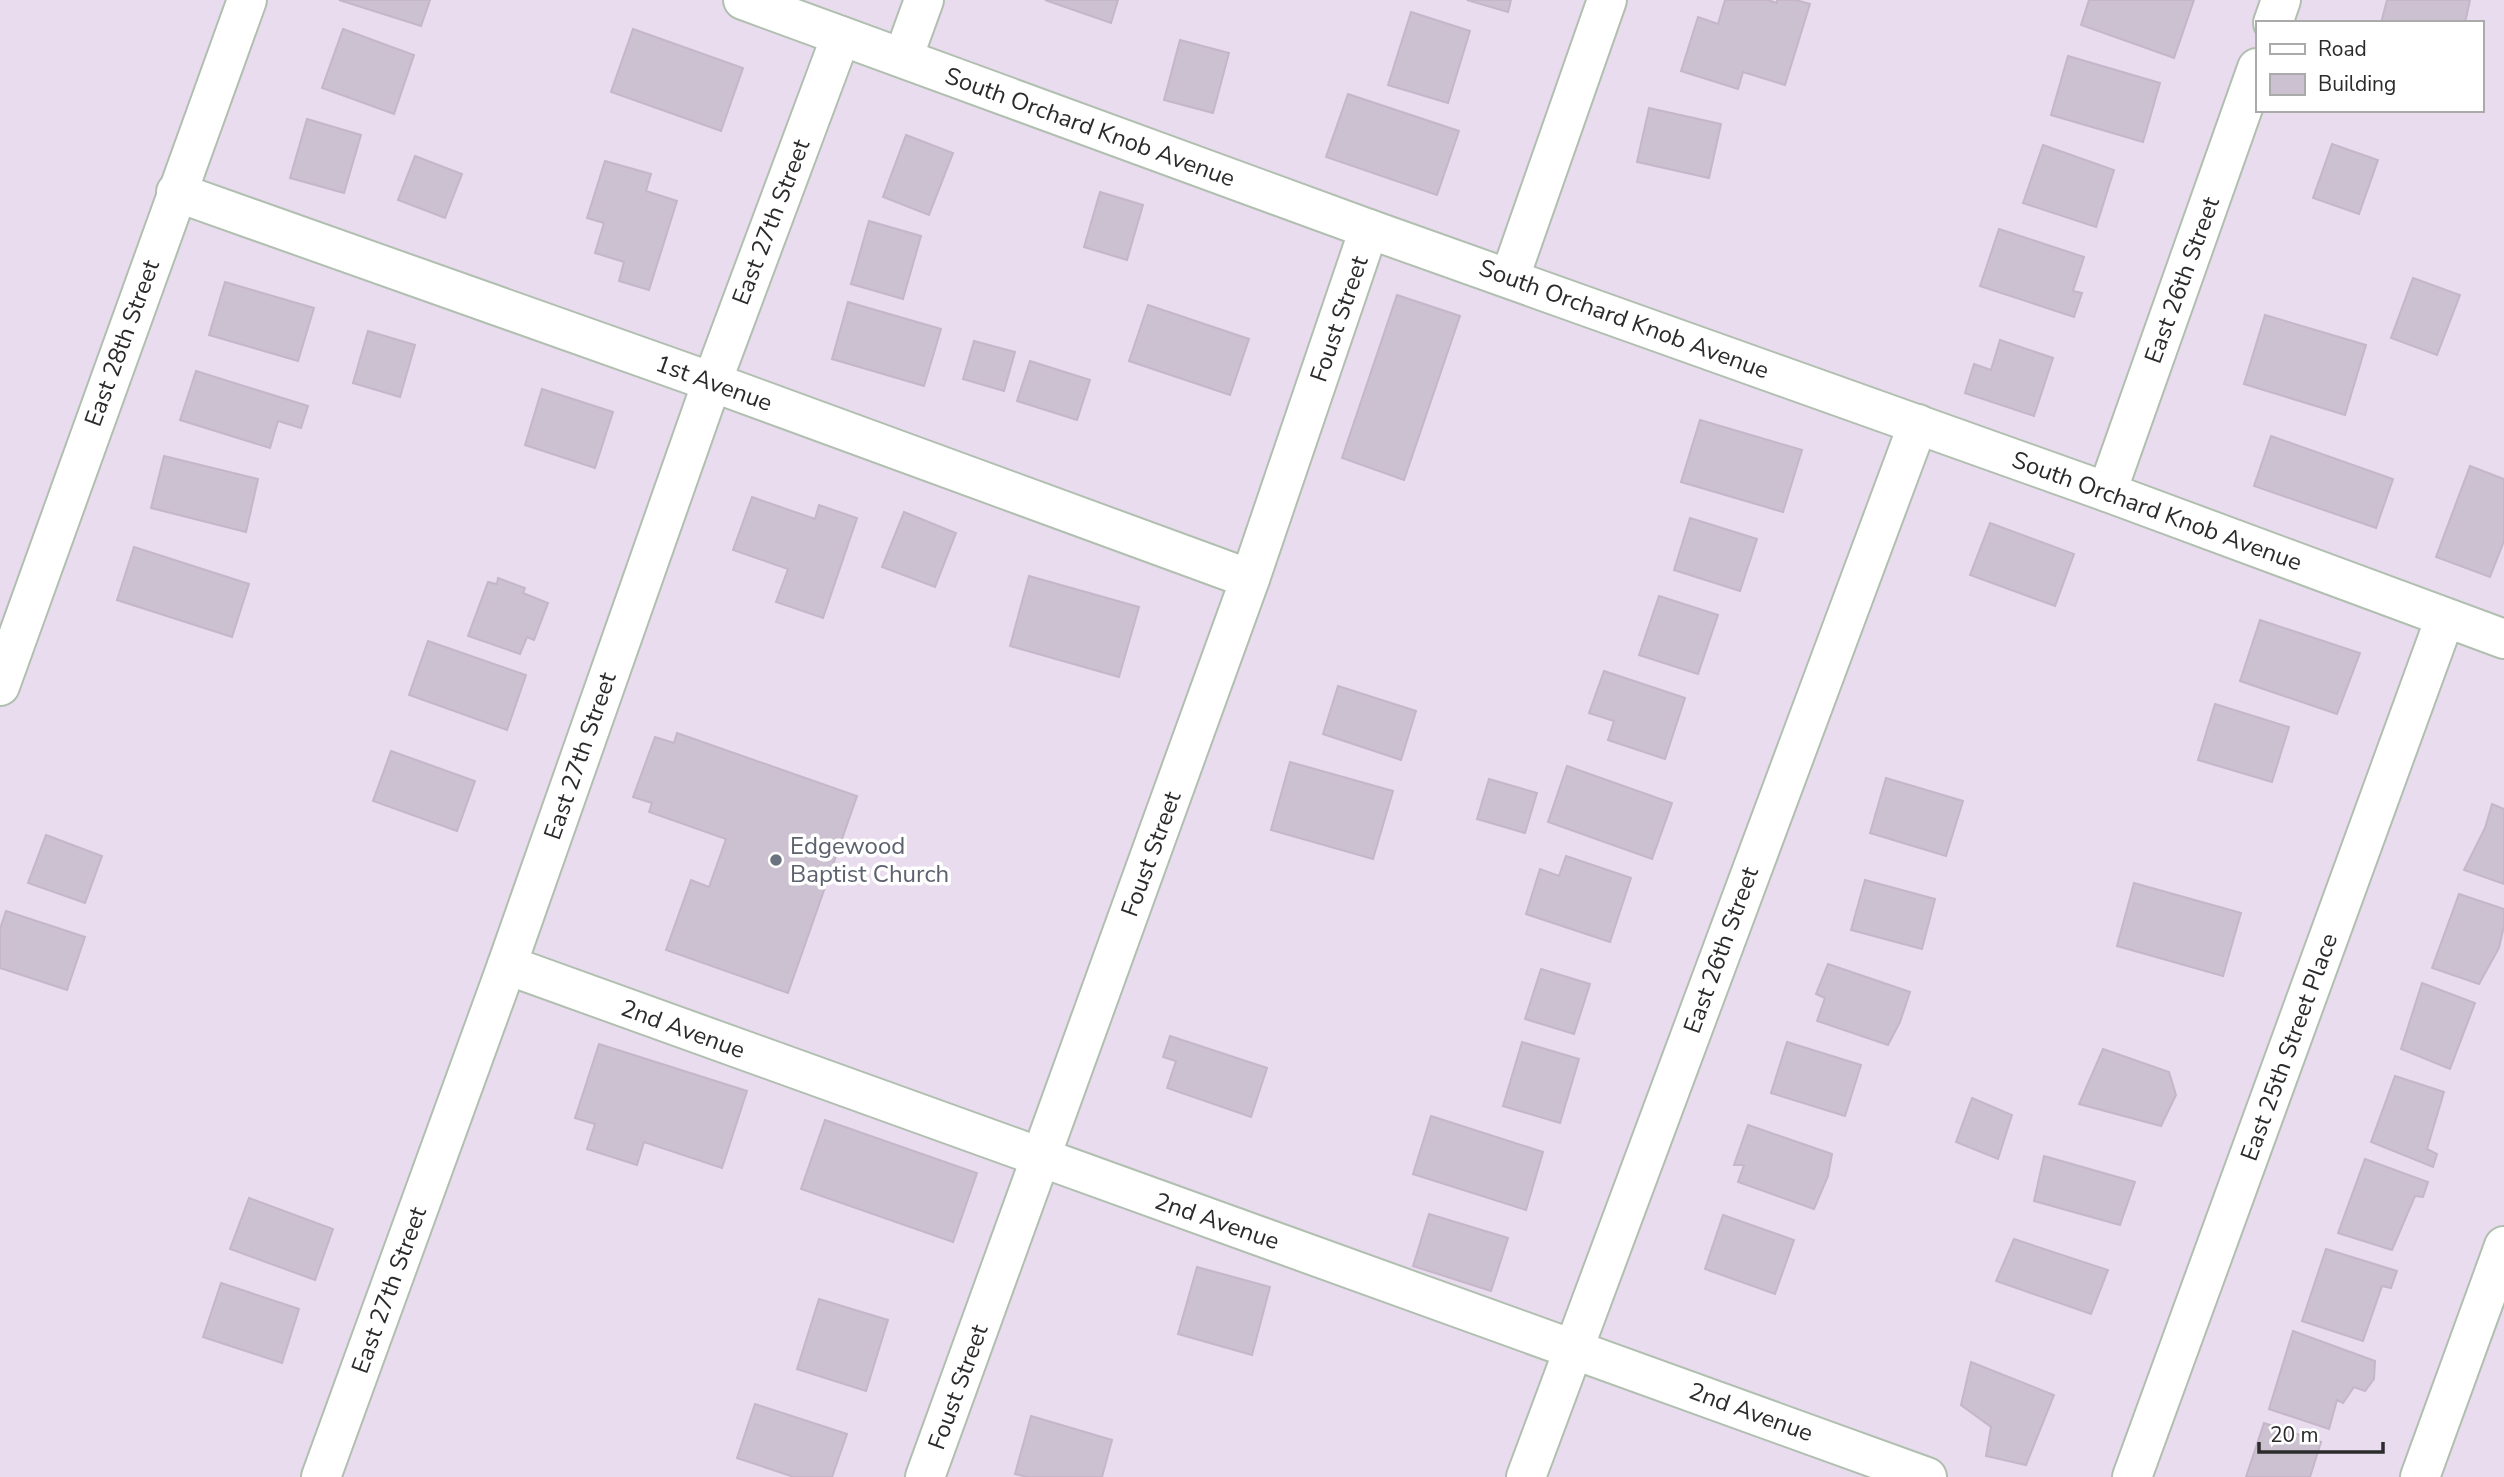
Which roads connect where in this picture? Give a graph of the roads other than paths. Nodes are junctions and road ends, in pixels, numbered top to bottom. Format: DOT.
graph roads {
  1 [pos="247,0"];
  2 [pos="743,0"];
  3 [pos="924,0"];
  4 [pos="1607,0"];
  5 [pos="2281,0"];
  6 [pos="2274,21"];
  7 [pos="841,36"];
  8 [pos="903,58"];
  9 [pos="2256,71"];
  10 [pos="176,192"];
  11 [pos="1369,229"];
  12 [pos="1510,277"];
  13 [pos="712,382"];
  14 [pos="1918,424"];
  15 [pos="2106,492"];
  16 [pos="1250,579"];
  17 [pos="2445,618"];
  18 [pos="2504,639"];
  19 [pos="0,686"];
  20 [pos="507,965"];
  21 [pos="1040,1158"];
  22 [pos="2504,1246"];
  23 [pos="1573,1347"];
  24 [pos="321,1477"];
  25 [pos="925,1477"];
  26 [pos="1526,1477"];
  27 [pos="1927,1477"];
  28 [pos="2132,1477"];
  29 [pos="2420,1477"];
  1 -- 10 [label="street, East 28th Street"];
  2 -- 7 [label="street, South Orchard Knob Avenue"];
  3 -- 8 [label="street"];
  4 -- 12 [label="street"];
  5 -- 6 [label="street"];
  7 -- 8 [label="street, South Orchard Knob Avenue"];
  7 -- 13 [label="street, East 27th Street"];
  8 -- 11 [label="street, South Orchard Knob Avenue"];
  9 -- 15 [label="street, East 26th Street"];
  10 -- 13 [label="street, 1st Avenue"];
  10 -- 19 [label="street, East 28th Street"];
  11 -- 12 [label="street, South Orchard Knob Avenue"];
  11 -- 16 [label="street, Foust Street"];
  12 -- 14 [label="street, South Orchard Knob Avenue"];
  13 -- 16 [label="street, 1st Avenue"];
  13 -- 20 [label="street, East 27th Street"];
  14 -- 15 [label="street, South Orchard Knob Avenue"];
  14 -- 23 [label="street, East 26th Street"];
  15 -- 17 [label="street, South Orchard Knob Avenue"];
  16 -- 21 [label="street, Foust Street"];
  17 -- 18 [label="street, South Orchard Knob Avenue"];
  17 -- 28 [label="street, East 25th Street Place"];
  20 -- 21 [label="street, 2nd Avenue"];
  20 -- 24 [label="street, East 27th Street"];
  21 -- 23 [label="street, 2nd Avenue"];
  21 -- 25 [label="street, Foust Street"];
  22 -- 29 [label="street"];
  23 -- 26 [label="street, East 26th Street"];
  23 -- 27 [label="street, 2nd Avenue"];
}
